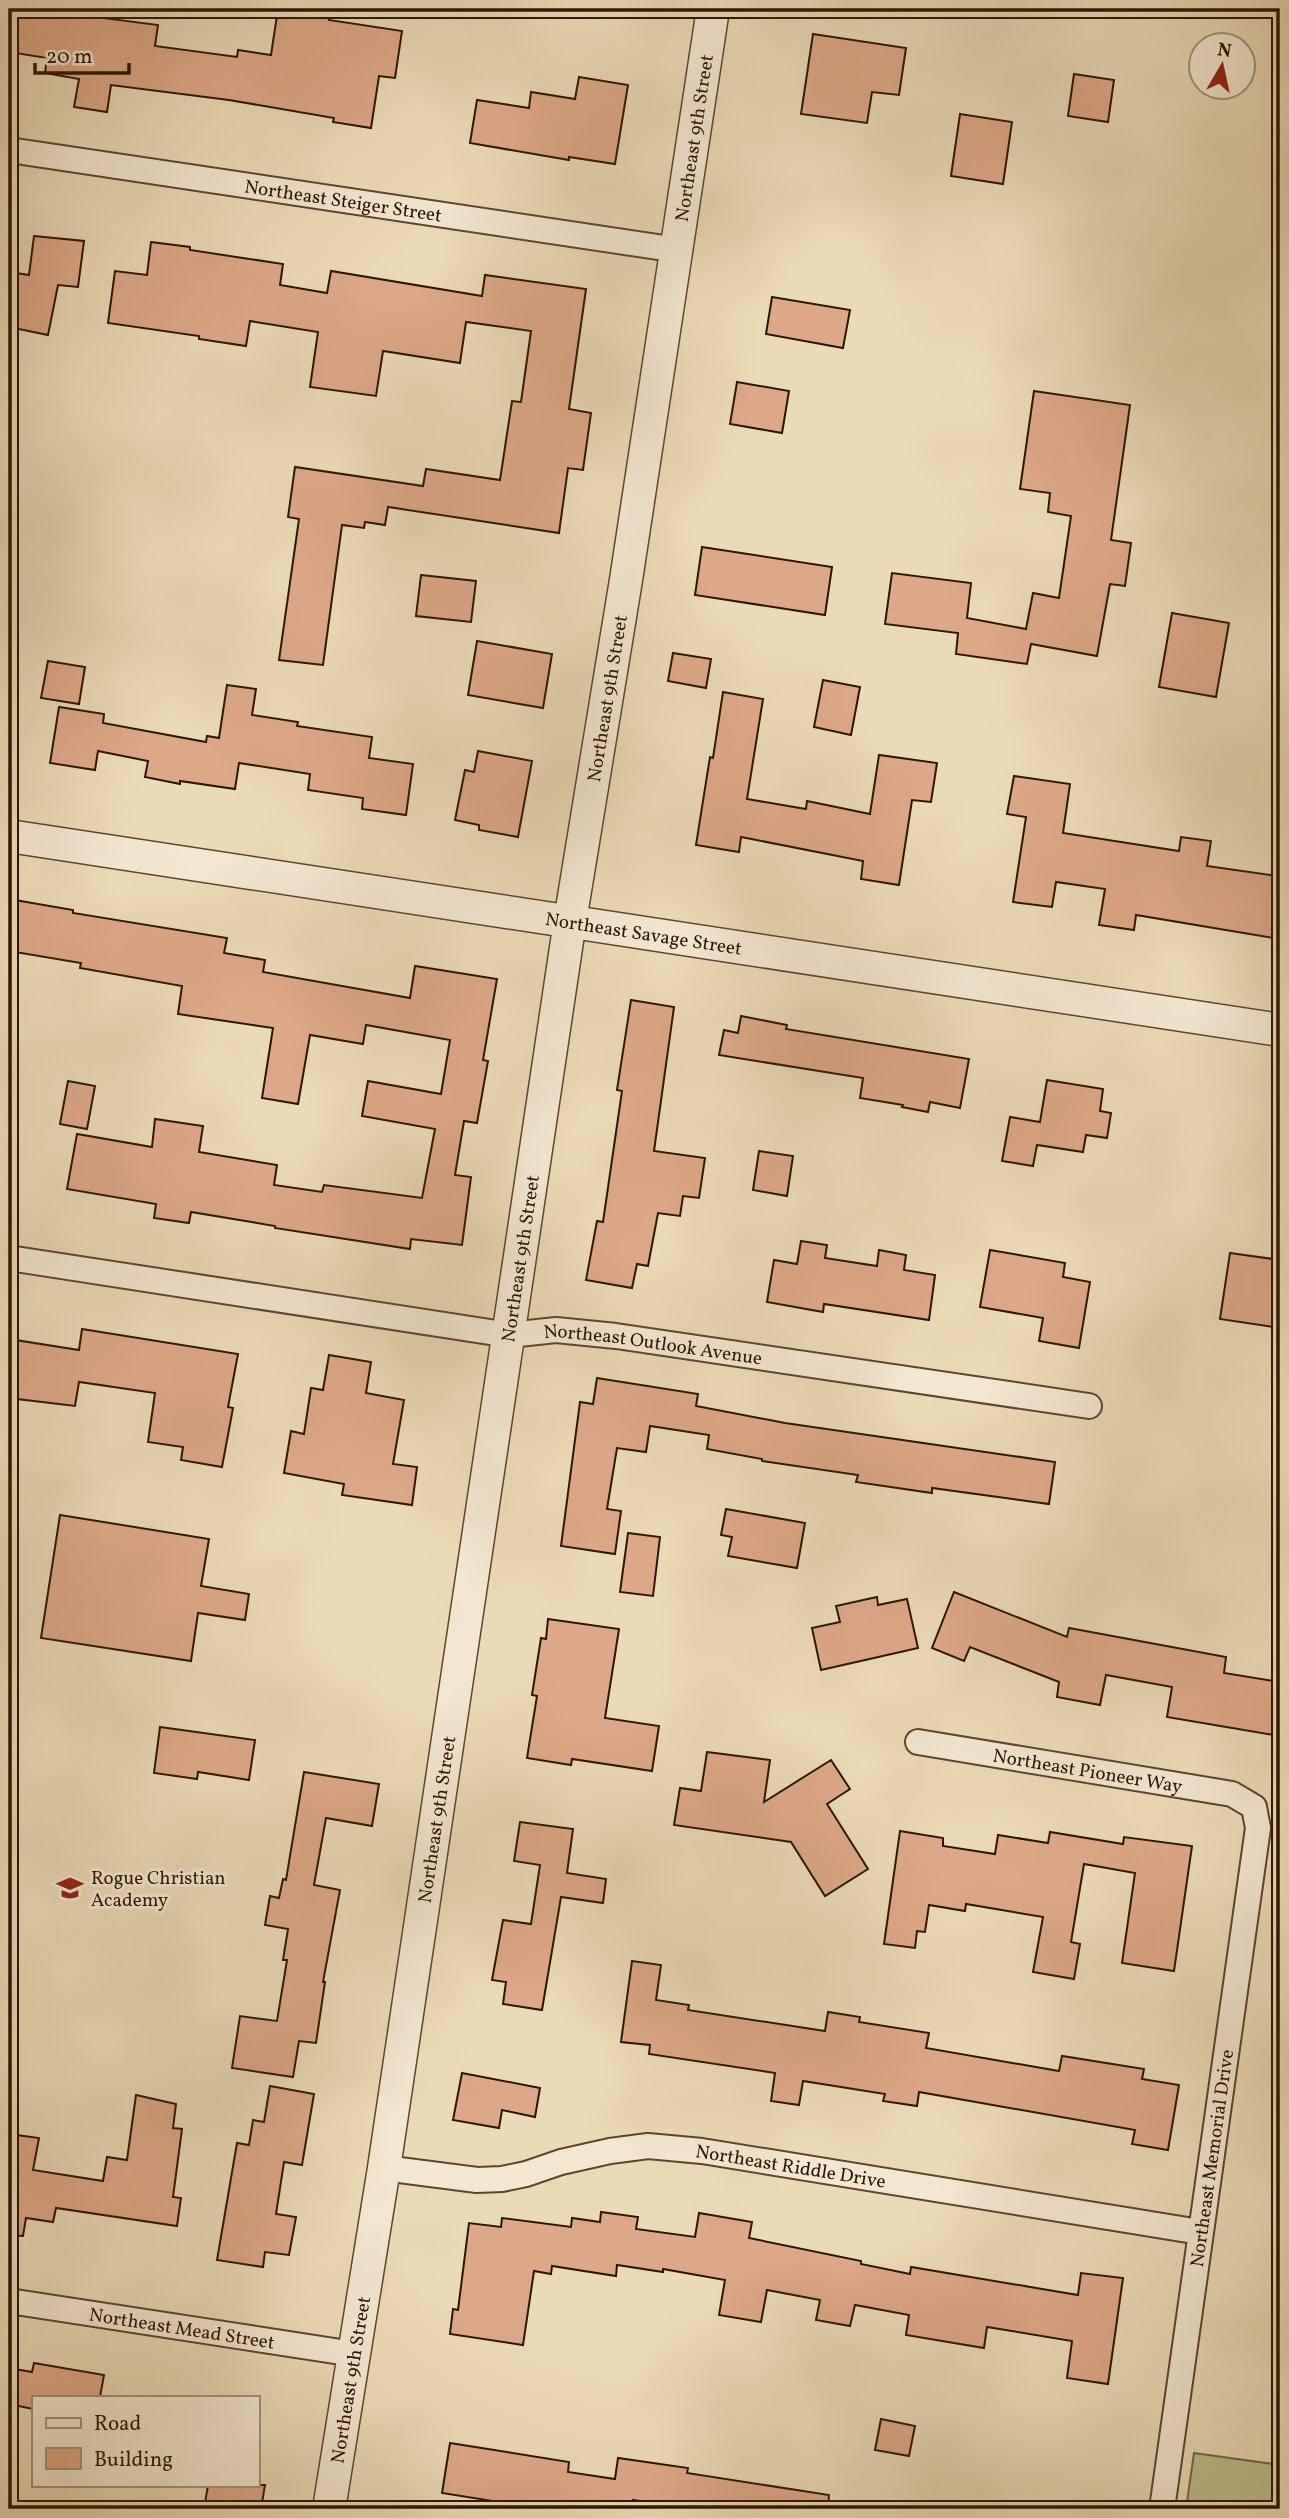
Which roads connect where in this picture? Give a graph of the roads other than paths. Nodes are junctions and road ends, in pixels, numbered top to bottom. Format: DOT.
graph roads {
  1 [pos="713,9"];
  2 [pos="9,150"];
  3 [pos="678,250"];
  4 [pos="9,836"];
  5 [pos="570,921"];
  6 [pos="1280,1030"];
  7 [pos="9,1258"];
  8 [pos="509,1335"];
  9 [pos="1089,1406"];
  10 [pos="918,1742"];
  11 [pos="1254,1807"];
  12 [pos="384,2168"];
  13 [pos="1200,2232"];
  14 [pos="9,2301"];
  15 [pos="354,2354"];
  16 [pos="329,2509"];
  17 [pos="1162,2509"];
  1 -- 3 [label="street, Northeast 9th Street"];
  2 -- 3 [label="street, Northeast Steiger Street"];
  3 -- 5 [label="street, Northeast 9th Street"];
  4 -- 5 [label="street, Northeast Savage Street"];
  5 -- 6 [label="street, Northeast Savage Street"];
  5 -- 8 [label="street, Northeast 9th Street"];
  7 -- 8 [label="street, Northeast Outlook Avenue"];
  8 -- 9 [label="street, Northeast Outlook Avenue"];
  8 -- 12 [label="street, Northeast 9th Street"];
  10 -- 11 [label="street, Northeast Pioneer Way"];
  11 -- 13 [label="street, Northeast Memorial Drive"];
  12 -- 13 [label="street, Northeast Riddle Drive"];
  12 -- 15 [label="street, Northeast 9th Street"];
  13 -- 17 [label="street, Northeast Memorial Drive"];
  14 -- 15 [label="street, Northeast Mead Street"];
  15 -- 16 [label="street, Northeast 9th Street"];
}
